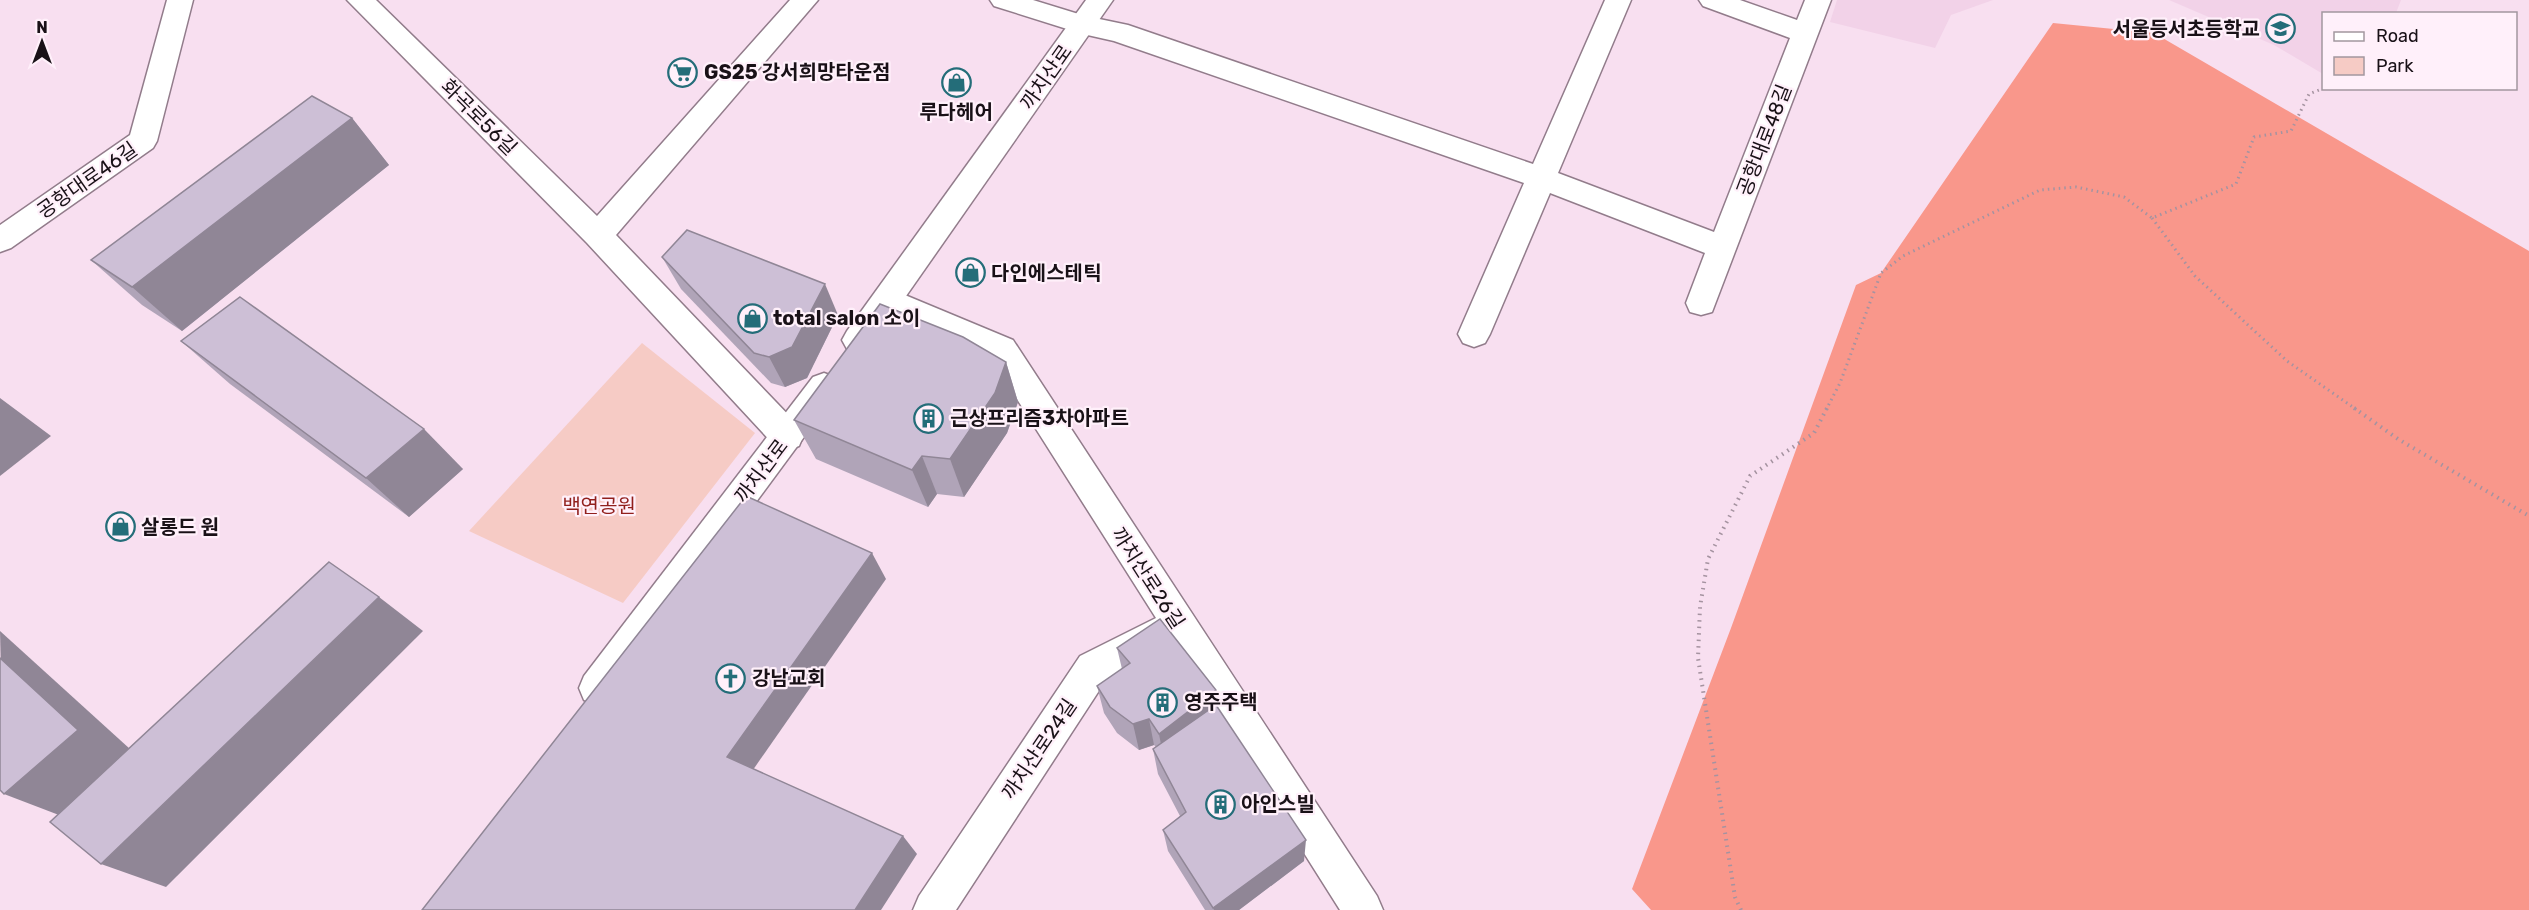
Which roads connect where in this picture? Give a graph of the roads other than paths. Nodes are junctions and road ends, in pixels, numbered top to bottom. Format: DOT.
graph roads {
  1 [pos="180,0"];
  2 [pos="360,0"];
  3 [pos="805,0"];
  4 [pos="1003,0"];
  5 [pos="1618,0"];
  6 [pos="1712,0"];
  7 [pos="1818,0"];
  8 [pos="1091,13"];
  9 [pos="1805,33"];
  10 [pos="1542,178"];
  11 [pos="598,235"];
  12 [pos="0,240"];
  13 [pos="1723,248"];
  14 [pos="888,300"];
  15 [pos="1701,303"];
  16 [pos="1474,334"];
  17 [pos="787,436"];
  18 [pos="1178,624"];
  19 [pos="580,711"];
  20 [pos="933,910"];
  21 [pos="1363,910"];
  1 -- 12 [label="street, 공항대로46길"];
  2 -- 11 [label="street, 화곡로56길"];
  3 -- 11 [label="street"];
  4 -- 8 [label="street"];
  5 -- 10 [label="street"];
  6 -- 9 [label="street"];
  7 -- 9 [label="street, 공항대로48길"];
  8 -- 10 [label="street, 까치산로"];
  8 -- 14 [label="street, 까치산로"];
  9 -- 13 [label="street, 공항대로48길"];
  10 -- 13 [label="street"];
  10 -- 16 [label="street"];
  11 -- 17 [label="street, 화곡로56길"];
  13 -- 15 [label="street, 공항대로48길"];
  14 -- 17 [label="street, 까치산로"];
  14 -- 18 [label="street, 까치산로26길"];
  17 -- 19 [label="street, 까치산로"];
  18 -- 20 [label="street, 까치산로24길"];
  18 -- 21 [label="street, 까치산로26길"];
}
